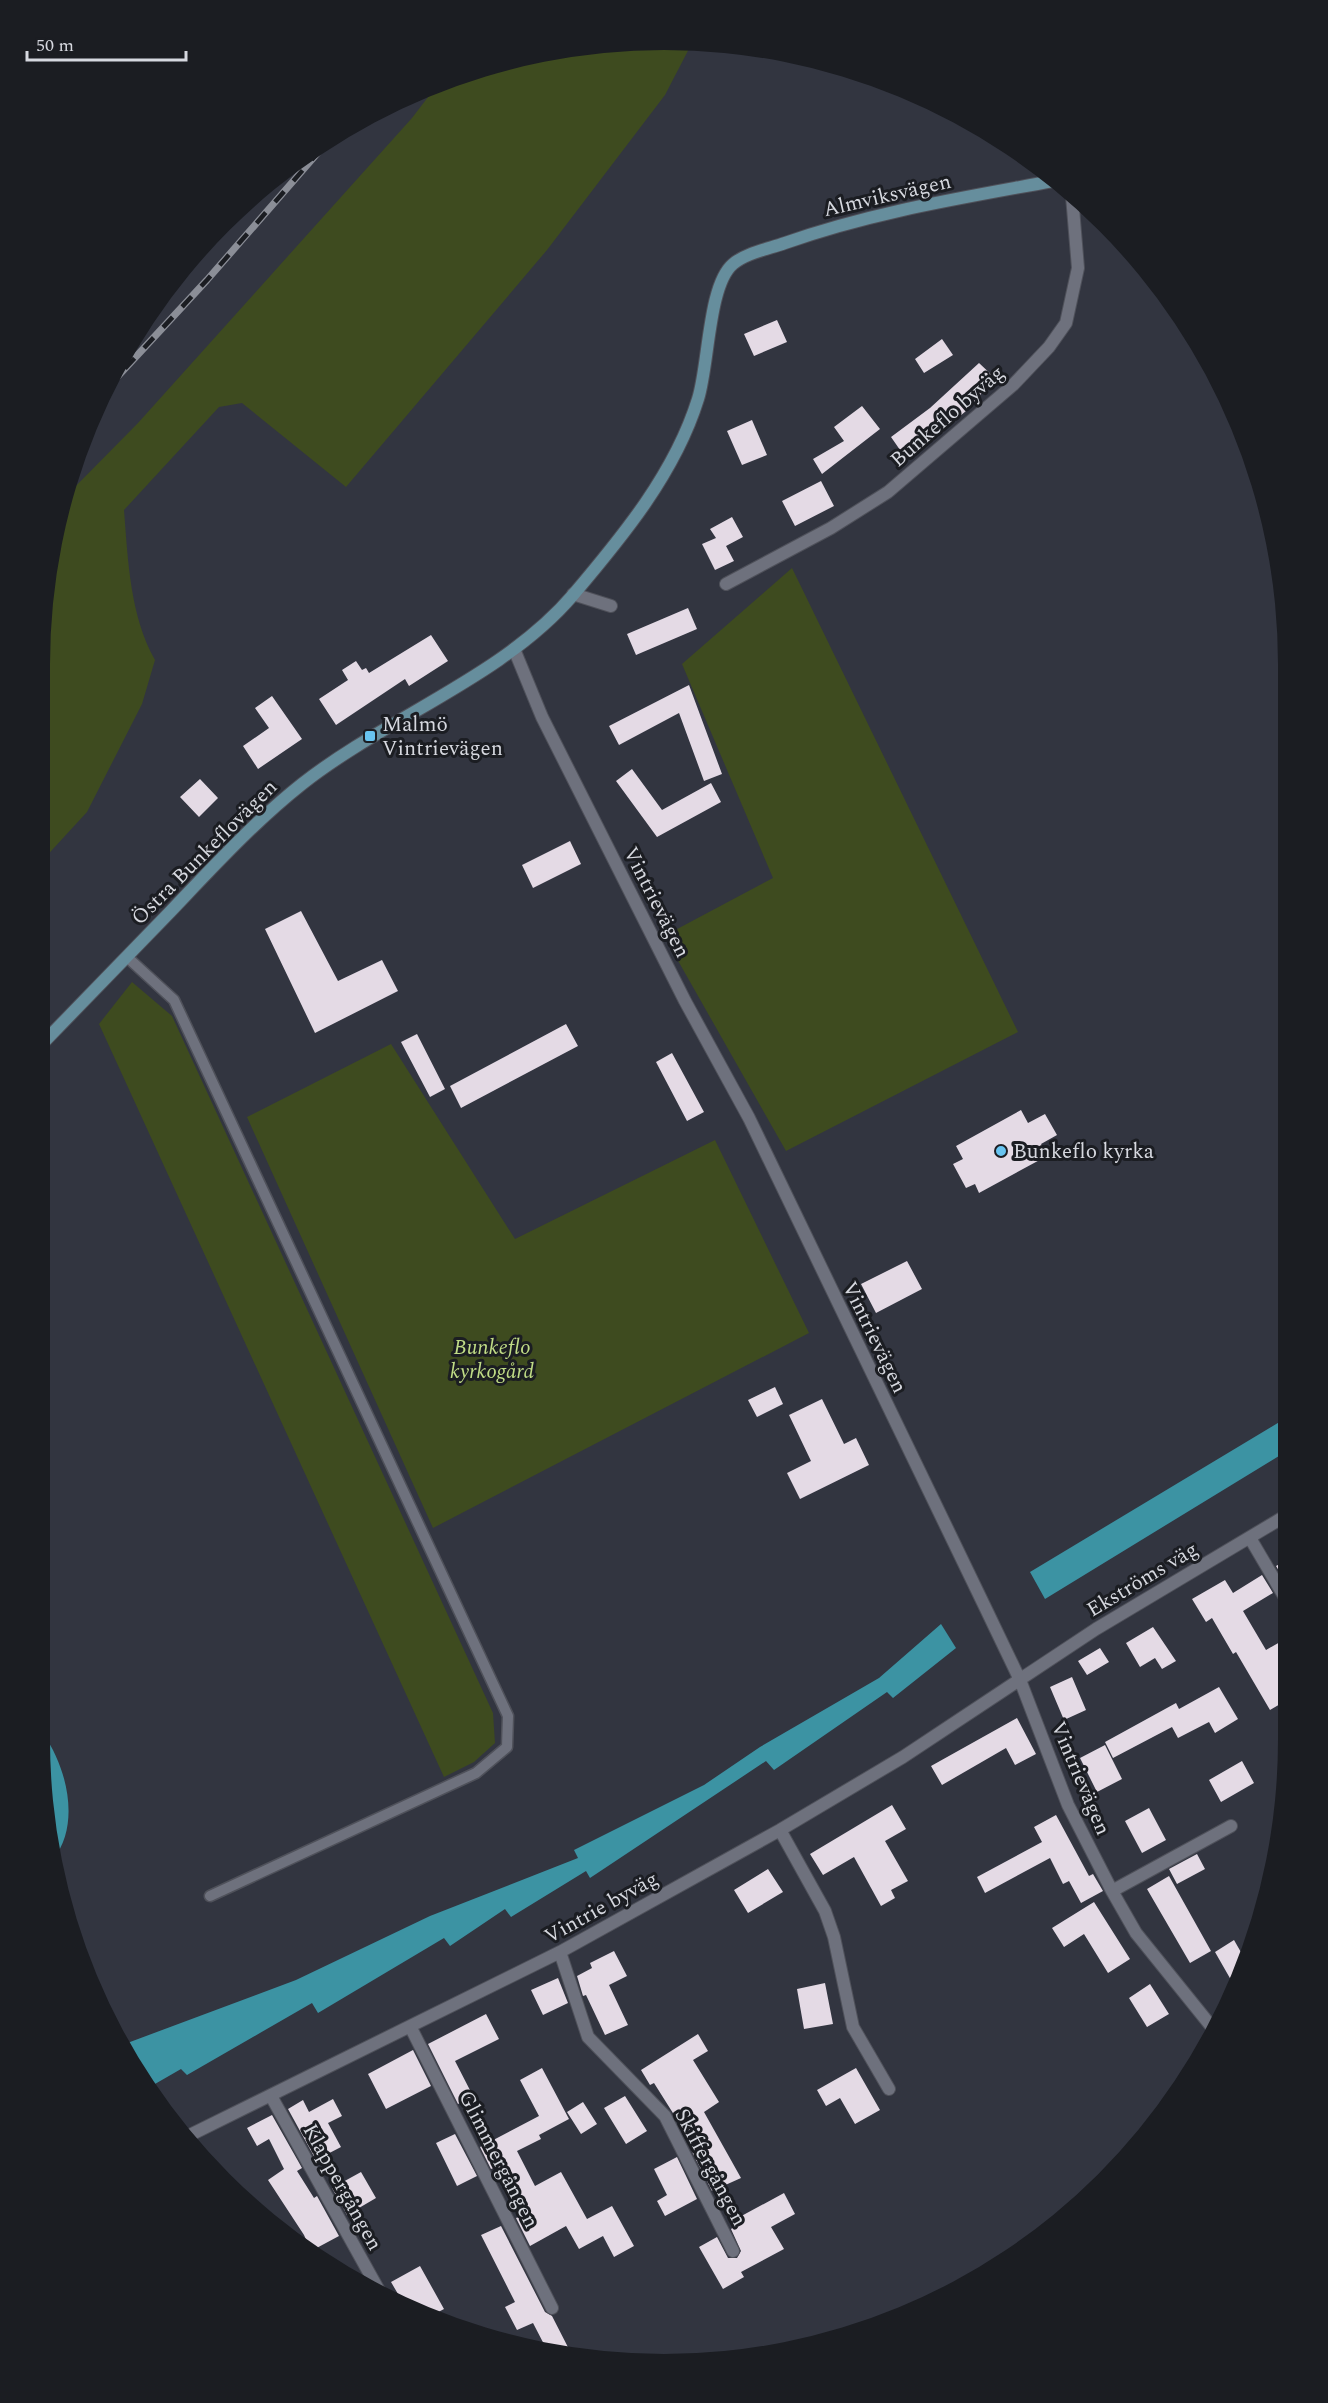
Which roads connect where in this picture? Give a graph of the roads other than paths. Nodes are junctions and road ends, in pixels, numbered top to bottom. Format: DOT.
graph roads {
  1 [pos="1047,183"];
  2 [pos="1073,205"];
  3 [pos="734,263"];
  4 [pos="726,584"];
  5 [pos="573,594"];
  6 [pos="610,606"];
  7 [pos="514,650"];
  8 [pos="127,957"];
  9 [pos="50,1036"];
  10 [pos="1278,1521"];
  11 [pos="1250,1538"];
  12 [pos="1278,1586"];
  13 [pos="1020,1680"];
  14 [pos="1231,1826"];
  15 [pos="780,1830"];
  16 [pos="1112,1891"];
  17 [pos="210,1896"];
  18 [pos="560,1952"];
  19 [pos="1209,2022"];
  20 [pos="411,2028"];
  21 [pos="889,2089"];
  22 [pos="271,2096"];
  23 [pos="193,2134"];
  24 [pos="733,2251"];
  25 [pos="373,2280"];
  26 [pos="552,2308"];
  1 -- 3 [label="street, Almviksvägen"];
  2 -- 4 [label="street, Bunkeflo byväg"];
  3 -- 5 [label="street, Östra Bunkeflovägen"];
  5 -- 6 [label="street"];
  5 -- 7 [label="street, Östra Bunkeflovägen"];
  7 -- 8 [label="street, Östra Bunkeflovägen"];
  7 -- 13 [label="street, Vintrievägen"];
  8 -- 9 [label="street, Östra Bunkeflovägen"];
  8 -- 17 [label="lane"];
  10 -- 11 [label="street, Ekströms väg"];
  11 -- 12 [label="street"];
  11 -- 13 [label="street, Ekströms väg"];
  13 -- 15 [label="street, Vintrie byväg"];
  13 -- 16 [label="street, Vintrievägen"];
  14 -- 16 [label="street"];
  15 -- 18 [label="street, Vintrie byväg"];
  15 -- 21 [label="street"];
  16 -- 19 [label="street, Vintrievägen"];
  18 -- 20 [label="street, Vintrie byväg"];
  18 -- 24 [label="street, Skiffergången"];
  20 -- 22 [label="street, Vintrie byväg"];
  20 -- 26 [label="street, Glimmergången"];
  22 -- 23 [label="street, Vintrie byväg"];
  22 -- 25 [label="street, Klappergången"];
}
